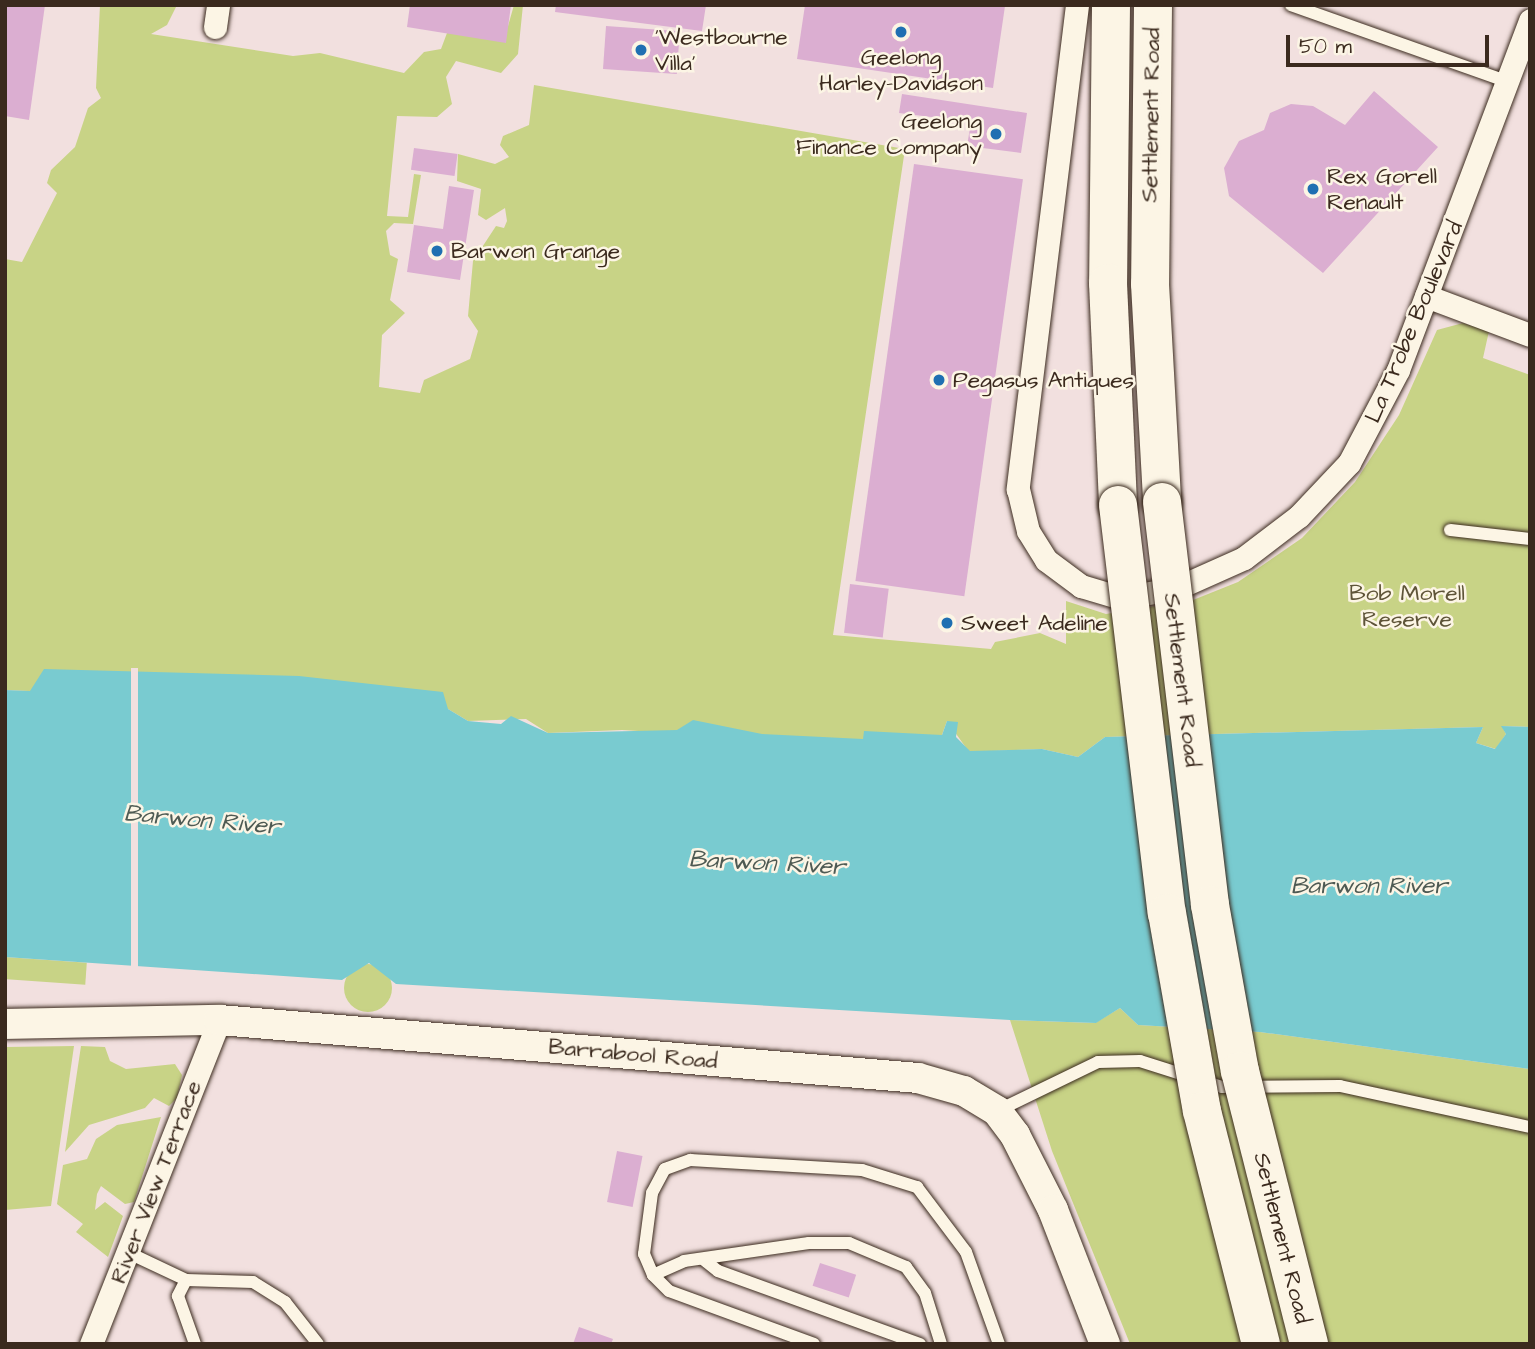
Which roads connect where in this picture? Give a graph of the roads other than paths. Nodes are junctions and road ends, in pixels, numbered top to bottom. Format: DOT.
graph roads {
  1 [pos="1077,5"];
  2 [pos="1111,5"];
  3 [pos="1153,5"];
  4 [pos="1291,5"];
  5 [pos="1530,20"];
  6 [pos="1508,82"];
  7 [pos="1426,296"];
  8 [pos="1530,335"];
  9 [pos="1450,530"];
  10 [pos="1530,539"];
  11 [pos="219,1020"];
  12 [pos="5,1024"];
  13 [pos="997,1111"];
  14 [pos="1530,1127"];
  15 [pos="129,1253"];
  16 [pos="703,1259"];
  17 [pos="653,1275"];
  18 [pos="186,1280"];
  19 [pos="91,1344"];
  20 [pos="195,1344"];
  21 [pos="318,1344"];
  22 [pos="814,1344"];
  23 [pos="920,1344"];
  24 [pos="941,1344"];
  25 [pos="999,1344"];
  26 [pos="1105,1344"];
  27 [pos="1261,1344"];
  28 [pos="1310,1344"];
  1 -- 7 [label="street, La Trobe Boulevard"];
  2 -- 27 [label="highway, Settlement Road, bridge"];
  3 -- 28 [label="highway, Settlement Road, bridge"];
  4 -- 6 [label="lane"];
  5 -- 6 [label="street, La Trobe Boulevard"];
  6 -- 7 [label="street, La Trobe Boulevard"];
  7 -- 8 [label="street"];
  9 -- 10 [label="lane"];
  11 -- 12 [label="street, Barrabool Road"];
  11 -- 13 [label="street, Barrabool Road"];
  11 -- 15 [label="street, River View Terrace"];
  13 -- 14 [label="lane"];
  13 -- 26 [label="street, Barrabool Road"];
  15 -- 18 [label="lane"];
  15 -- 19 [label="street, River View Terrace"];
  16 -- 17 [label="lane"];
  16 -- 23 [label="lane"];
  16 -- 24 [label="lane"];
  17 -- 22 [label="lane"];
  17 -- 25 [label="lane"];
  18 -- 20 [label="lane"];
  18 -- 21 [label="lane"];
}
